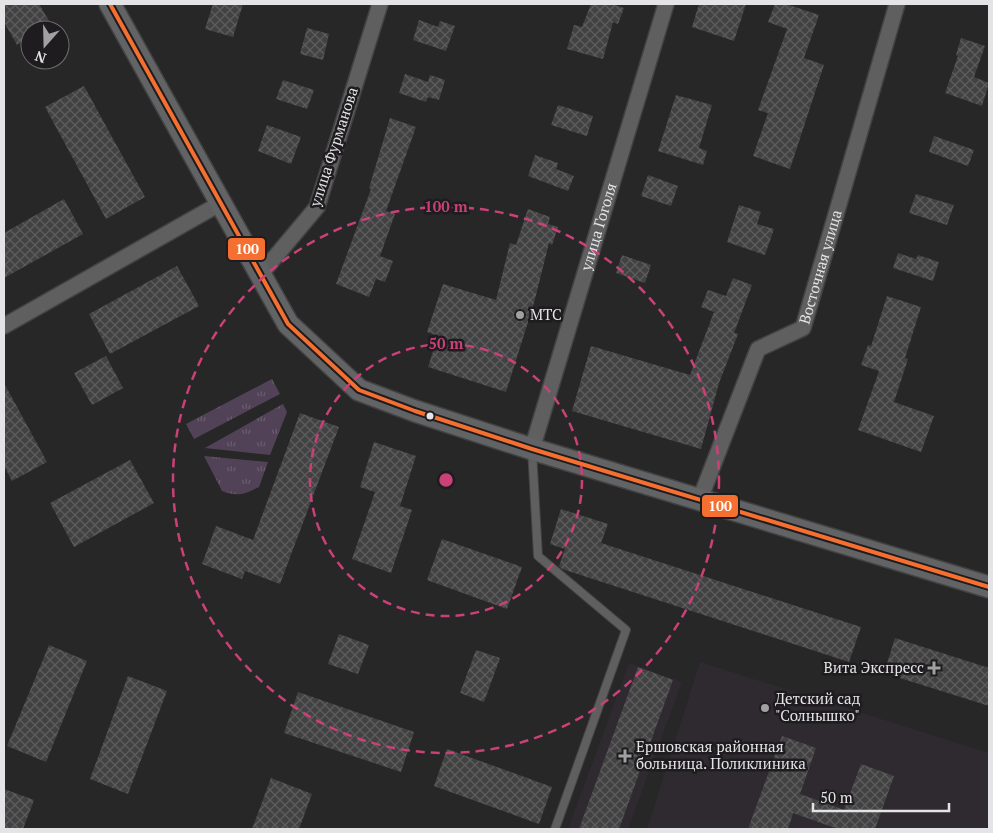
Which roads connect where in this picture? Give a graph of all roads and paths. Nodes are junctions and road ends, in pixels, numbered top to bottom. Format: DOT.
graph roads {
  1 [pos="110,4"];
  2 [pos="380,4"];
  3 [pos="666,4"];
  4 [pos="897,4"];
  5 [pos="221,203"];
  6 [pos="260,275"];
  7 [pos="4,326"];
  8 [pos="532,450"];
  9 [pos="700,499"];
  10 [pos="989,587"];
  11 [pos="555,829"];
  1 -- 5 [label="main road"];
  2 -- 6 [label="street, улица Фурманова"];
  3 -- 8 [label="street, улица Гоголя"];
  4 -- 9 [label="street, Восточная улица"];
  5 -- 6 [label="main road"];
  5 -- 7 [label="street"];
  6 -- 8 [label="main road"];
  8 -- 9 [label="main road"];
  8 -- 11 [label="lane"];
  9 -- 10 [label="main road"];
}
